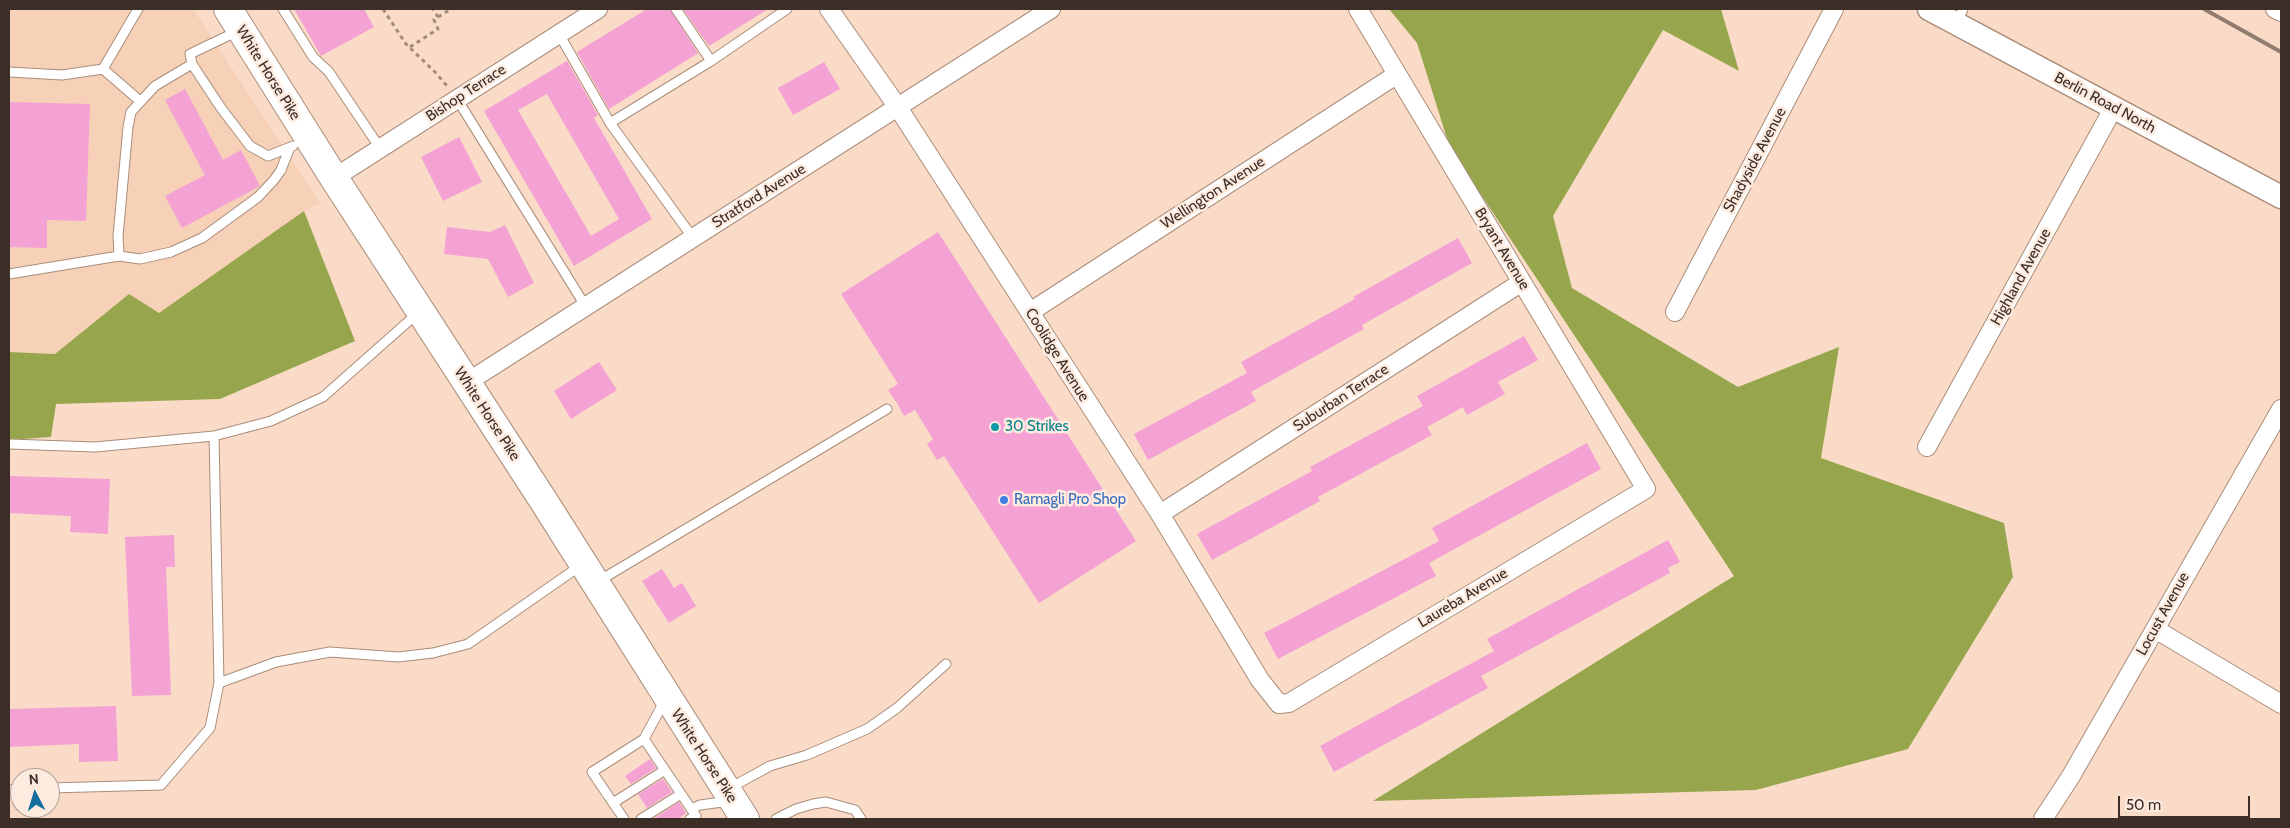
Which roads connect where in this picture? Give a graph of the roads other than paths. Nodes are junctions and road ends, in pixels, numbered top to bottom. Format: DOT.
graph roads {
  1 [pos="138,9"];
  2 [pos="282,9"];
  3 [pos="598,9"];
  4 [pos="676,9"];
  5 [pos="787,9"];
  6 [pos="829,9"];
  7 [pos="1052,9"];
  8 [pos="1358,9"];
  9 [pos="1834,9"];
  10 [pos="1929,9"];
  11 [pos="2275,9"];
  12 [pos="2281,12"];
  13 [pos="1959,16"];
  14 [pos="235,19"];
  15 [pos="559,34"];
  16 [pos="711,61"];
  17 [pos="192,64"];
  18 [pos="104,70"];
  19 [pos="9,72"];
  20 [pos="1396,74"];
  21 [pos="458,99"];
  22 [pos="140,101"];
  23 [pos="897,106"];
  24 [pos="2114,107"];
  25 [pos="610,123"];
  26 [pos="299,141"];
  27 [pos="380,148"];
  28 [pos="334,178"];
  29 [pos="2281,197"];
  30 [pos="693,238"];
  31 [pos="119,256"];
  32 [pos="9,274"];
  33 [pos="1522,282"];
  34 [pos="586,306"];
  35 [pos="420,311"];
  36 [pos="1030,312"];
  37 [pos="1676,312"];
  38 [pos="466,383"];
  39 [pos="2281,408"];
  40 [pos="888,409"];
  41 [pos="214,436"];
  42 [pos="9,444"];
  43 [pos="1927,447"];
  44 [pos="1646,489"];
  45 [pos="1160,514"];
  46 [pos="595,583"];
  47 [pos="2155,629"];
  48 [pos="946,664"];
  49 [pos="219,683"];
  50 [pos="666,697"];
  51 [pos="1279,704"];
  52 [pos="2281,704"];
  53 [pos="644,739"];
  54 [pos="665,770"];
  55 [pos="60,788"];
  56 [pos="681,794"];
  57 [pos="613,803"];
  58 [pos="691,809"];
  59 [pos="738,809"];
  60 [pos="624,819"];
  61 [pos="641,819"];
  62 [pos="690,819"];
  63 [pos="776,819"];
  64 [pos="861,819"];
  65 [pos="2043,819"];
  1 -- 18 [label="lane"];
  2 -- 27 [label="lane"];
  3 -- 15 [label="street, Bishop Terrace"];
  4 -- 16 [label="lane"];
  5 -- 16 [label="lane"];
  6 -- 23 [label="street, Coolidge Avenue"];
  7 -- 23 [label="street, Stratford Avenue"];
  8 -- 20 [label="street, Bryant Avenue"];
  9 -- 37 [label="street, Shadyside Avenue"];
  10 -- 13 [label="street, Berlin Road North"];
  11 -- 12 [label="street"];
  13 -- 24 [label="street, Berlin Road North"];
  14 -- 17 [label="lane"];
  14 -- 26 [label="highway, White Horse Pike"];
  15 -- 21 [label="street, Bishop Terrace"];
  15 -- 25 [label="lane"];
  16 -- 25 [label="lane"];
  17 -- 22 [label="lane"];
  17 -- 26 [label="lane"];
  18 -- 19 [label="lane"];
  18 -- 22 [label="lane"];
  20 -- 33 [label="street, Bryant Avenue"];
  20 -- 36 [label="street, Wellington Avenue"];
  21 -- 27 [label="street, Bishop Terrace"];
  21 -- 34 [label="lane"];
  22 -- 31 [label="lane"];
  23 -- 30 [label="street, Stratford Avenue"];
  23 -- 36 [label="street, Coolidge Avenue"];
  24 -- 29 [label="street, Berlin Road North"];
  24 -- 43 [label="street, Highland Avenue"];
  25 -- 30 [label="lane"];
  26 -- 28 [label="highway, White Horse Pike"];
  26 -- 31 [label="lane"];
  27 -- 28 [label="street, Bishop Terrace"];
  28 -- 35 [label="highway, White Horse Pike"];
  30 -- 34 [label="street, Stratford Avenue"];
  31 -- 32 [label="lane"];
  33 -- 44 [label="street, Bryant Avenue"];
  33 -- 45 [label="street, Suburban Terrace"];
  34 -- 38 [label="street, Stratford Avenue"];
  35 -- 38 [label="highway, White Horse Pike"];
  35 -- 41 [label="lane"];
  36 -- 45 [label="street, Coolidge Avenue"];
  38 -- 46 [label="highway, White Horse Pike"];
  39 -- 47 [label="street, Locust Avenue"];
  40 -- 46 [label="lane"];
  41 -- 42 [label="lane"];
  41 -- 49 [label="lane"];
  44 -- 51 [label="street, Laureba Avenue"];
  45 -- 51 [label="street, Coolidge Avenue"];
  46 -- 49 [label="lane"];
  46 -- 50 [label="highway, White Horse Pike"];
  47 -- 52 [label="street"];
  47 -- 65 [label="street, Locust Avenue"];
  48 -- 59 [label="lane"];
  49 -- 55 [label="lane"];
  50 -- 53 [label="lane"];
  50 -- 59 [label="highway, White Horse Pike"];
  53 -- 54 [label="lane"];
  53 -- 57 [label="lane"];
  54 -- 56 [label="lane"];
  54 -- 57 [label="lane"];
  56 -- 58 [label="lane"];
  56 -- 61 [label="lane"];
  57 -- 60 [label="lane"];
  58 -- 59 [label="lane"];
  58 -- 62 [label="lane"];
  63 -- 64 [label="lane"];
}
